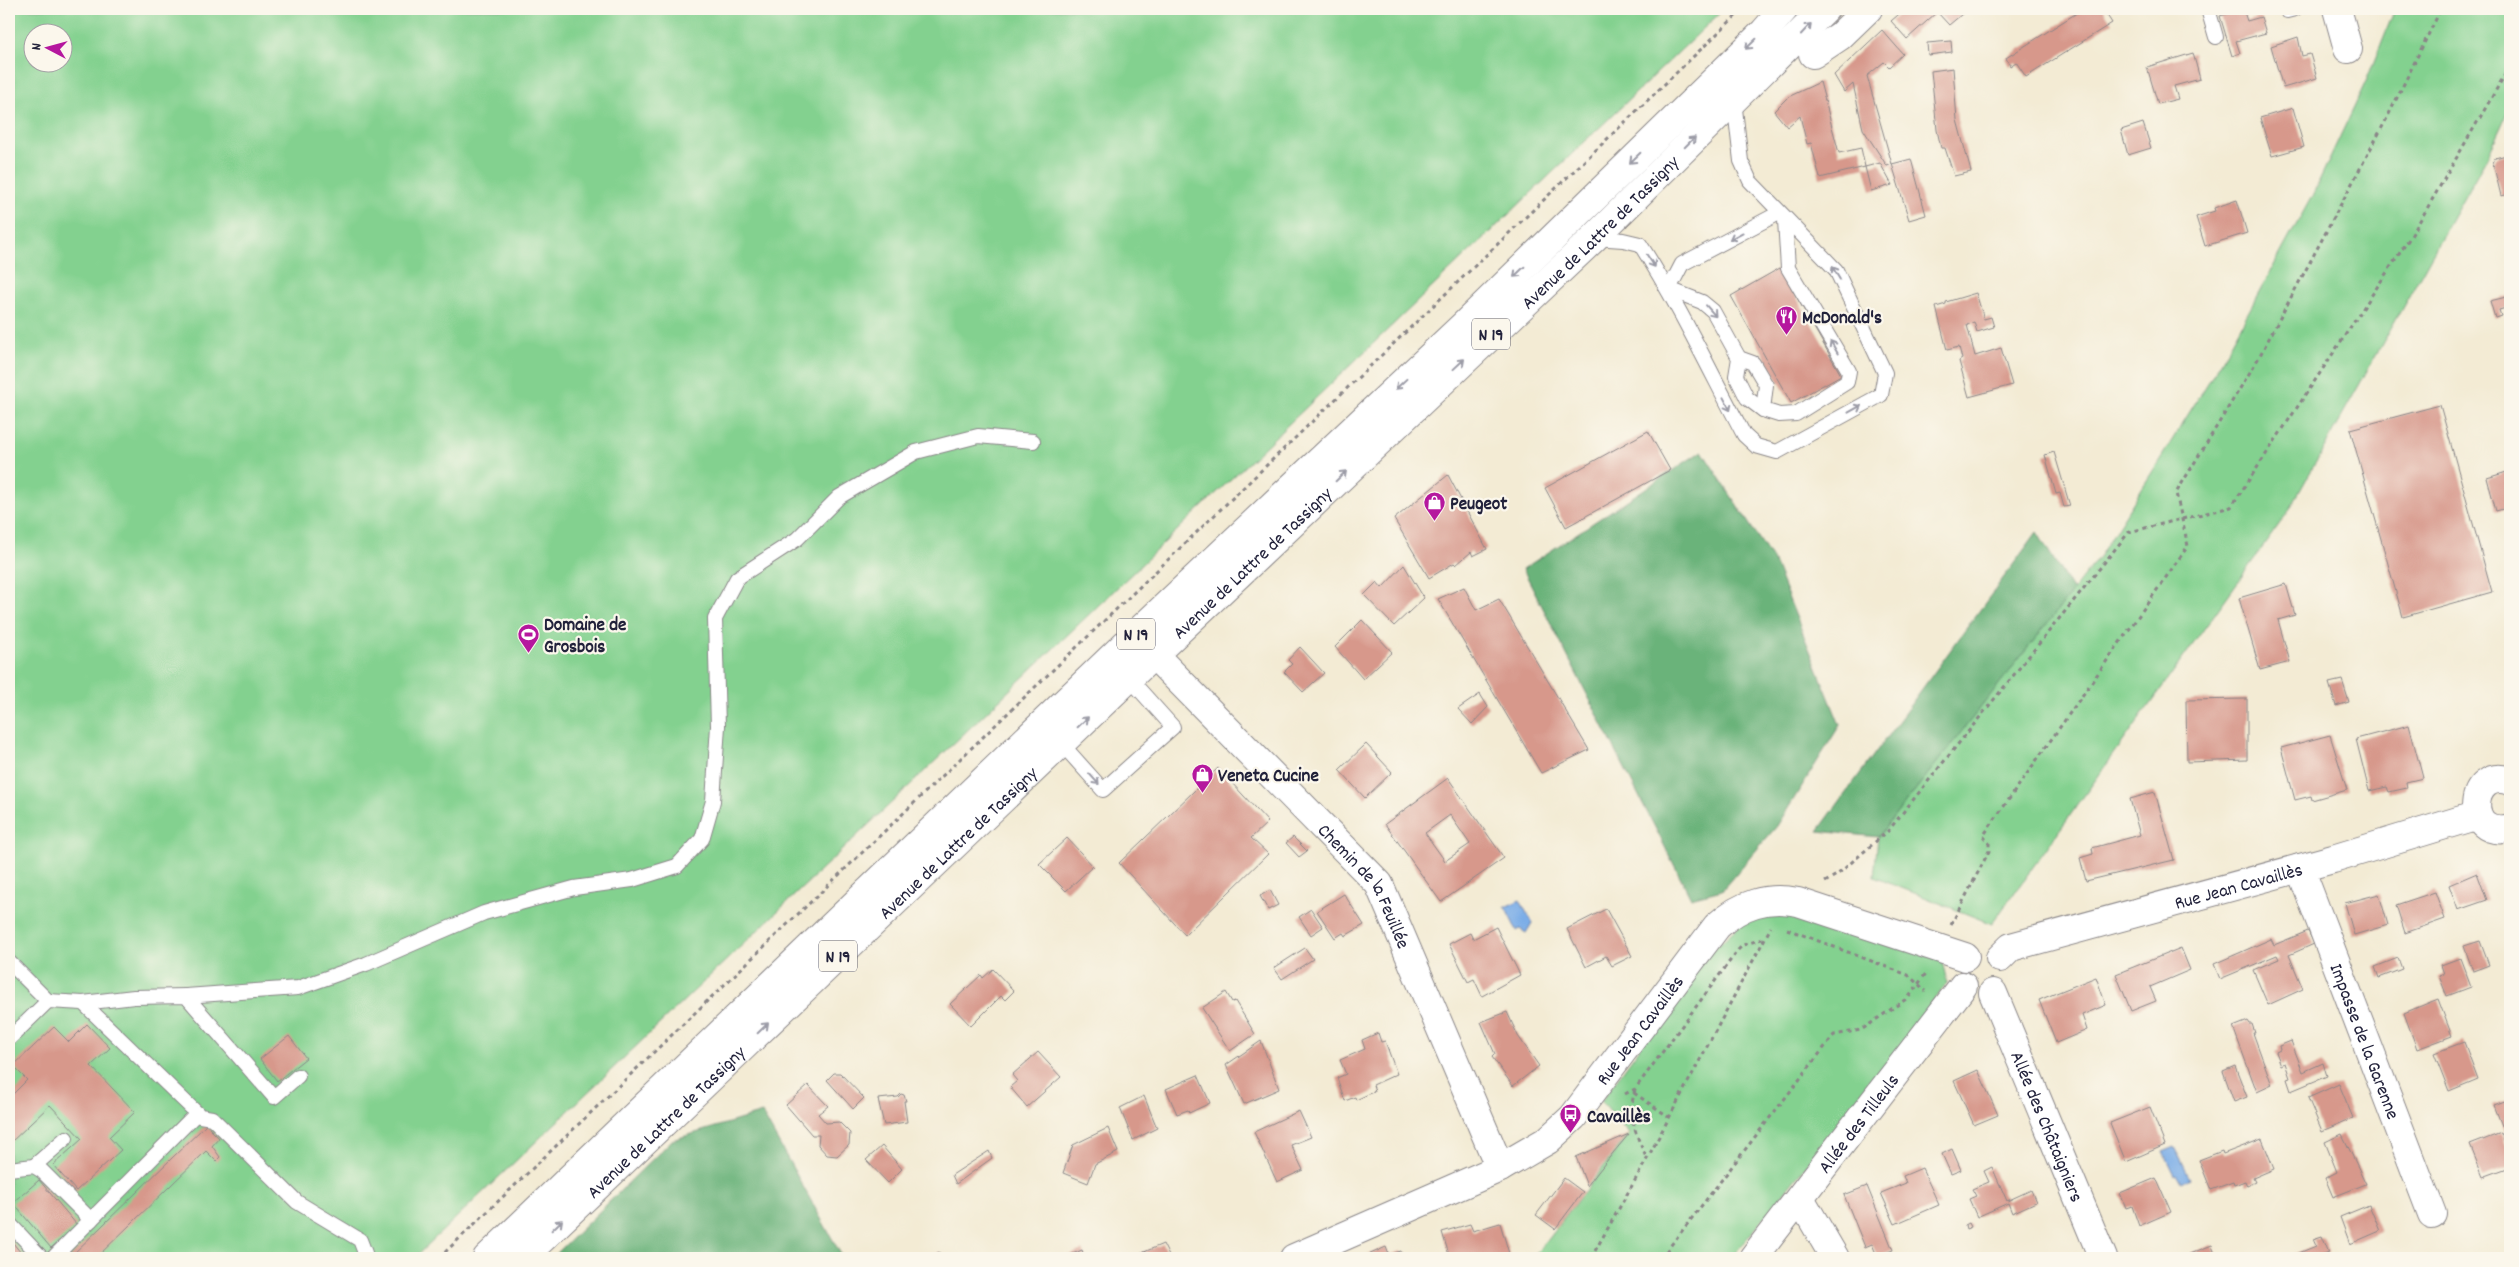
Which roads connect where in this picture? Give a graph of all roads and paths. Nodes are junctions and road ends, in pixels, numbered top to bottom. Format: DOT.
graph roads {
  1 [pos="1743,9"];
  2 [pos="1784,9"];
  3 [pos="1825,9"];
  4 [pos="1868,9"];
  5 [pos="2208,9"];
  6 [pos="2337,9"];
  7 [pos="2441,9"];
  8 [pos="2216,38"];
  9 [pos="2348,49"];
  10 [pos="1813,54"];
  11 [pos="2510,66"];
  12 [pos="1734,98"];
  13 [pos="1782,216"];
  14 [pos="1594,238"];
  15 [pos="1669,289"];
  16 [pos="1738,358"];
  17 [pos="1763,410"];
  18 [pos="1032,441"];
  19 [pos="2182,519"];
  20 [pos="1154,654"];
  21 [pos="1128,678"];
  22 [pos="1061,743"];
  23 [pos="2510,781"];
  24 [pos="2478,815"];
  25 [pos="2510,828"];
  26 [pos="2300,868"];
  27 [pos="1838,874"];
  28 [pos="1962,905"];
  29 [pos="1773,924"];
  30 [pos="1782,927"];
  31 [pos="1965,957"];
  32 [pos="2000,958"];
  33 [pos="9,962"];
  34 [pos="1920,984"];
  35 [pos="1963,986"];
  36 [pos="1992,993"];
  37 [pos="186,996"];
  38 [pos="1909,997"];
  39 [pos="48,1001"];
  40 [pos="83,1003"];
  41 [pos="9,1038"];
  42 [pos="298,1076"];
  43 [pos="197,1113"];
  44 [pos="1669,1117"];
  45 [pos="66,1138"];
  46 [pos="1647,1159"];
  47 [pos="34,1166"];
  48 [pos="1500,1168"];
  49 [pos="9,1169"];
  50 [pos="1800,1198"];
  51 [pos="2432,1214"];
  52 [pos="91,1220"];
  53 [pos="9,1223"];
  54 [pos="42,1258"];
  55 [pos="53,1258"];
  56 [pos="362,1258"];
  57 [pos="440,1258"];
  58 [pos="486,1258"];
  59 [pos="522,1258"];
  60 [pos="1294,1258"];
  61 [pos="1591,1258"];
  62 [pos="1661,1258"];
  63 [pos="1753,1258"];
  64 [pos="1835,1258"];
  65 [pos="2103,1258"];
  1 -- 57 [label="path"];
  2 -- 58 [label="main road, N 19, one-way"];
  12 -- 3 [label="main road, Avenue de Lattre de Tassigny / N 19, one-way"];
  4 -- 10 [label="main road"];
  5 -- 8 [label="lane"];
  6 -- 9 [label="main road"];
  7 -- 19 [label="path"];
  11 -- 19 [label="path"];
  12 -- 13 [label="lane"];
  14 -- 12 [label="main road, Avenue de Lattre de Tassigny / N 19, one-way"];
  13 -- 15 [label="lane, one-way"];
  15 -- 13 [label="lane, one-way"];
  17 -- 13 [label="lane, one-way"];
  14 -- 15 [label="lane, one-way"];
  20 -- 14 [label="main road, Avenue de Lattre de Tassigny / N 19, one-way"];
  15 -- 16 [label="lane, one-way"];
  16 -- 17 [label="lane"];
  16 -- 17 [label="lane"];
  18 -- 37 [label="lane"];
  19 -- 27 [label="path"];
  19 -- 28 [label="path"];
  20 -- 21 [label="main road, Avenue de Lattre de Tassigny / N 19"];
  20 -- 48 [label="main road, Chemin de la Feuillée"];
  22 -- 21 [label="main road, Avenue de Lattre de Tassigny / N 19, one-way"];
  22 -- 21 [label="lane, one-way"];
  59 -- 22 [label="main road, Avenue de Lattre de Tassigny / N 19, one-way"];
  23 -- 24 [label="main road"];
  24 -- 25 [label="main road"];
  24 -- 26 [label="main road, Rue Jean Cavaillès"];
  26 -- 32 [label="main road, Rue Jean Cavaillès"];
  26 -- 51 [label="main road, Impasse de la Garenne"];
  29 -- 44 [label="path"];
  30 -- 34 [label="path"];
  31 -- 32 [label="main road"];
  31 -- 35 [label="main road"];
  31 -- 48 [label="main road, Rue Jean Cavaillès"];
  32 -- 36 [label="main road"];
  33 -- 39 [label="lane"];
  35 -- 36 [label="main road"];
  35 -- 50 [label="main road, Allée des Tilleuls"];
  36 -- 65 [label="main road, Allée des Châtaigniers"];
  37 -- 40 [label="lane"];
  37 -- 42 [label="lane"];
  38 -- 62 [label="path"];
  39 -- 40 [label="lane"];
  39 -- 41 [label="lane"];
  40 -- 43 [label="lane"];
  43 -- 52 [label="lane"];
  43 -- 56 [label="lane"];
  44 -- 46 [label="path"];
  44 -- 46 [label="path"];
  45 -- 47 [label="lane"];
  46 -- 61 [label="path"];
  47 -- 49 [label="lane"];
  47 -- 52 [label="lane"];
  48 -- 60 [label="main road, Rue Jean Cavaillès"];
  50 -- 63 [label="main road, Allée des Tilleuls"];
  50 -- 64 [label="main road"];
  52 -- 55 [label="lane"];
  53 -- 54 [label="lane"];
}
